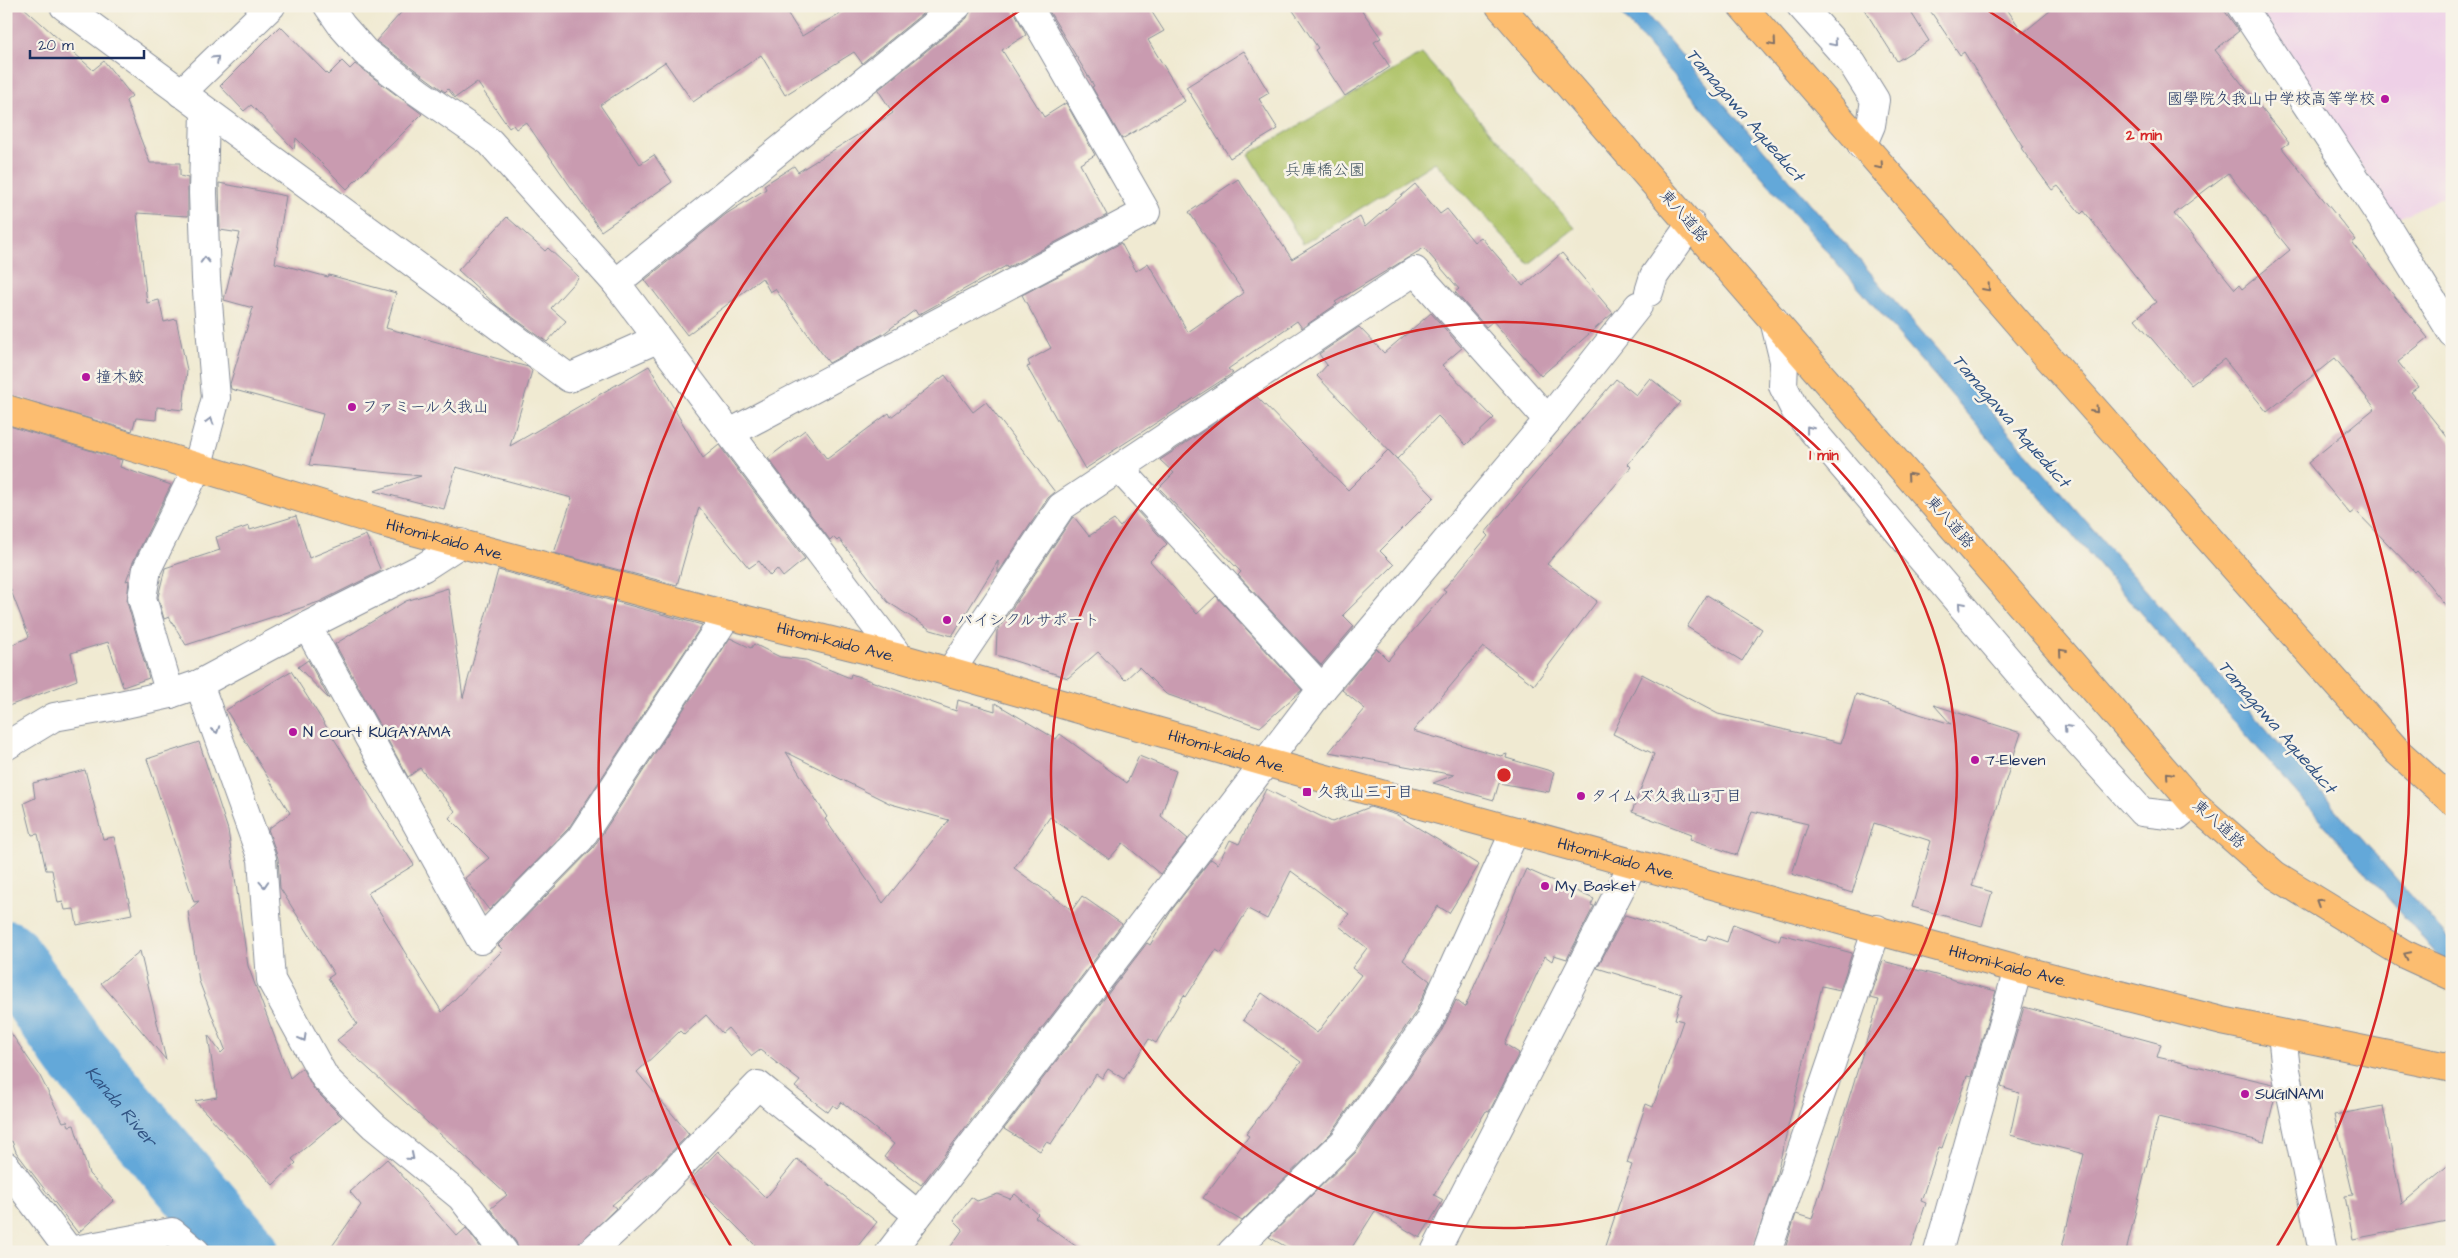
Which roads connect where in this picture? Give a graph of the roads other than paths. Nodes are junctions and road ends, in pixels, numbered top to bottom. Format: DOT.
graph roads {
  1 [pos="64,6"];
  2 [pos="271,6"];
  3 [pos="328,6"];
  4 [pos="957,6"];
  5 [pos="1028,6"];
  6 [pos="1500,6"];
  7 [pos="1742,6"];
  8 [pos="1801,6"];
  9 [pos="2242,6"];
  10 [pos="181,93"];
  11 [pos="206,110"];
  12 [pos="1862,146"];
  13 [pos="1691,224"];
  14 [pos="616,283"];
  15 [pos="1774,320"];
  16 [pos="2452,333"];
  17 [pos="657,339"];
  18 [pos="6,409"];
  19 [pos="1548,420"];
  20 [pos="730,433"];
  21 [pos="197,468"];
  22 [pos="1119,468"];
  23 [pos="461,543"];
  24 [pos="727,615"];
  25 [pos="307,626"];
  26 [pos="900,658"];
  27 [pos="950,672"];
  28 [pos="199,684"];
  29 [pos="1322,689"];
  30 [pos="170,694"];
  31 [pos="6,746"];
  32 [pos="1268,763"];
  33 [pos="2452,801"];
  34 [pos="2193,802"];
  35 [pos="1515,831"];
  36 [pos="1633,864"];
  37 [pos="1877,929"];
  38 [pos="2018,969"];
  39 [pos="2452,976"];
  40 [pos="2282,1034"];
  41 [pos="2452,1068"];
  42 [pos="6,1166"];
  43 [pos="918,1215"];
  44 [pos="69,1251"];
  45 [pos="892,1251"];
  46 [pos="196,1252"];
  47 [pos="504,1252"];
  48 [pos="591,1252"];
  49 [pos="1232,1252"];
  50 [pos="1435,1252"];
  51 [pos="1767,1252"];
  52 [pos="1938,1252"];
  53 [pos="2323,1252"];
  1 -- 10 [label="street"];
  10 -- 2 [label="street, one-way"];
  3 -- 14 [label="street"];
  4 -- 14 [label="street"];
  5 -- 20 [label="street"];
  6 -- 13 [label="main road, 東八道路"];
  7 -- 12 [label="main road, one-way"];
  8 -- 12 [label="street, one-way"];
  9 -- 16 [label="street"];
  10 -- 11 [label="street"];
  11 -- 17 [label="street"];
  21 -- 11 [label="street, one-way"];
  12 -- 33 [label="main road, one-way"];
  13 -- 15 [label="main road, 東八道路"];
  13 -- 19 [label="street"];
  14 -- 17 [label="street"];
  34 -- 15 [label="main road, 東八道路, one-way"];
  34 -- 15 [label="street, one-way"];
  17 -- 20 [label="street"];
  18 -- 21 [label="main road, Hitomi-kaido Ave."];
  19 -- 22 [label="street"];
  19 -- 29 [label="street"];
  20 -- 26 [label="street"];
  21 -- 23 [label="main road, Hitomi-kaido Ave."];
  21 -- 30 [label="street"];
  22 -- 27 [label="street"];
  22 -- 29 [label="street"];
  23 -- 24 [label="main road, Hitomi-kaido Ave."];
  23 -- 25 [label="street"];
  24 -- 25 [label="street"];
  24 -- 26 [label="main road, Hitomi-kaido Ave."];
  25 -- 28 [label="street"];
  26 -- 27 [label="main road, Hitomi-kaido Ave."];
  27 -- 32 [label="main road, Hitomi-kaido Ave."];
  28 -- 30 [label="street"];
  28 -- 47 [label="street, one-way"];
  29 -- 32 [label="street"];
  30 -- 31 [label="street"];
  32 -- 35 [label="main road, Hitomi-kaido Ave."];
  32 -- 43 [label="street"];
  39 -- 34 [label="main road, 東八道路, one-way"];
  35 -- 36 [label="main road, Hitomi-kaido Ave."];
  35 -- 49 [label="street"];
  36 -- 37 [label="main road, Hitomi-kaido Ave."];
  36 -- 50 [label="street"];
  37 -- 38 [label="main road, Hitomi-kaido Ave."];
  37 -- 51 [label="street"];
  38 -- 40 [label="main road, Hitomi-kaido Ave."];
  38 -- 52 [label="street"];
  40 -- 41 [label="main road, Hitomi-kaido Ave."];
  40 -- 53 [label="street"];
  42 -- 44 [label="street"];
  43 -- 45 [label="street"];
  43 -- 48 [label="street"];
  44 -- 46 [label="street"];
}
